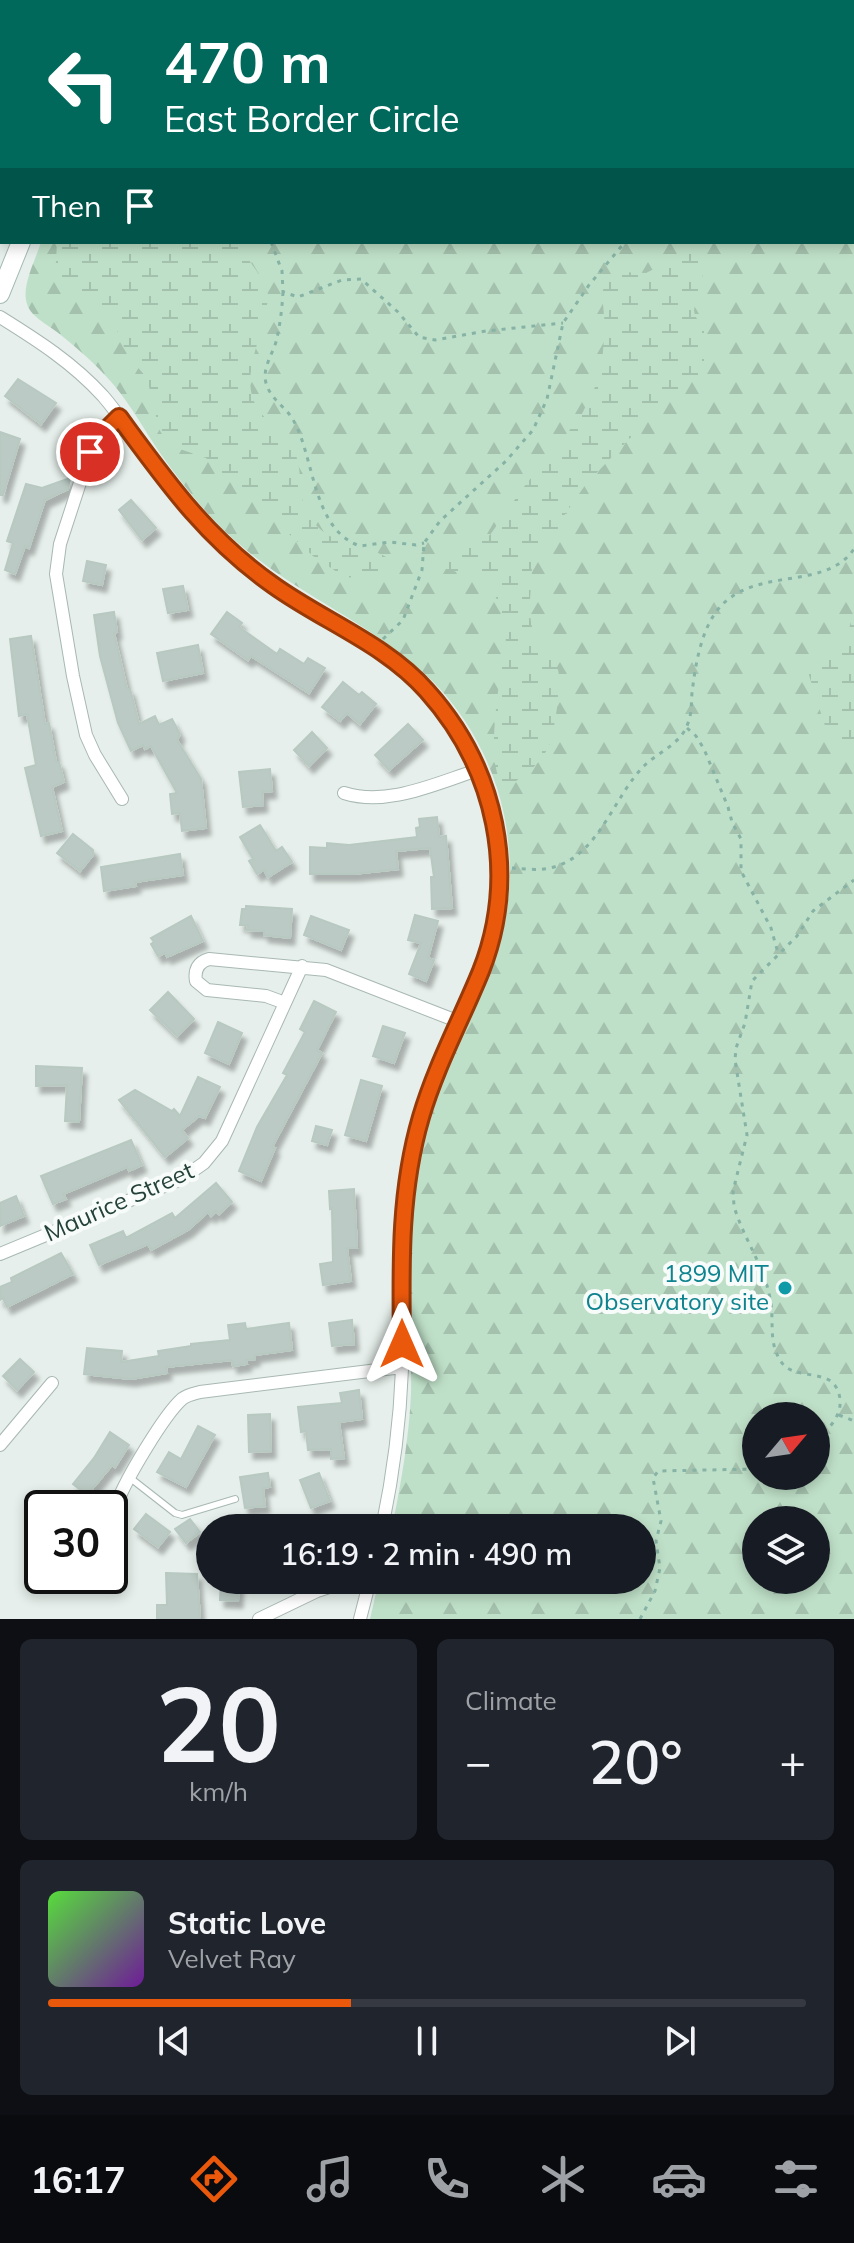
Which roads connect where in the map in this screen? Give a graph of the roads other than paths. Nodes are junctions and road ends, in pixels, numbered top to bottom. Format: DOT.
graph roads {
  1 [pos="20,244"];
  2 [pos="0,294"];
  3 [pos="0,317"];
  4 [pos="119,417"];
  5 [pos="478,770"];
  6 [pos="344,793"];
  7 [pos="122,799"];
  8 [pos="302,966"];
  9 [pos="285,1003"];
  10 [pos="457,1021"];
  11 [pos="0,1254"];
  12 [pos="402,1367"];
  13 [pos="52,1383"];
  14 [pos="0,1445"];
  15 [pos="129,1477"];
  16 [pos="123,1490"];
  17 [pos="235,1499"];
  18 [pos="384,1514"];
  19 [pos="311,1594"];
  20 [pos="366,1594"];
  21 [pos="259,1619"];
  22 [pos="360,1619"];
  1 -- 2 [label="main road"];
  3 -- 4 [label="street"];
  4 -- 5 [label="street"];
  4 -- 7 [label="street"];
  5 -- 6 [label="street"];
  5 -- 10 [label="street"];
  8 -- 9 [label="street, Maurice Street"];
  8 -- 9 [label="street"];
  8 -- 10 [label="street"];
  9 -- 11 [label="street, Maurice Street"];
  10 -- 12 [label="street"];
  12 -- 15 [label="street"];
  12 -- 18 [label="street"];
  13 -- 14 [label="street"];
  15 -- 16 [label="street"];
  15 -- 17 [label="lane"];
  19 -- 21 [label="street"];
  20 -- 22 [label="street"];
}
